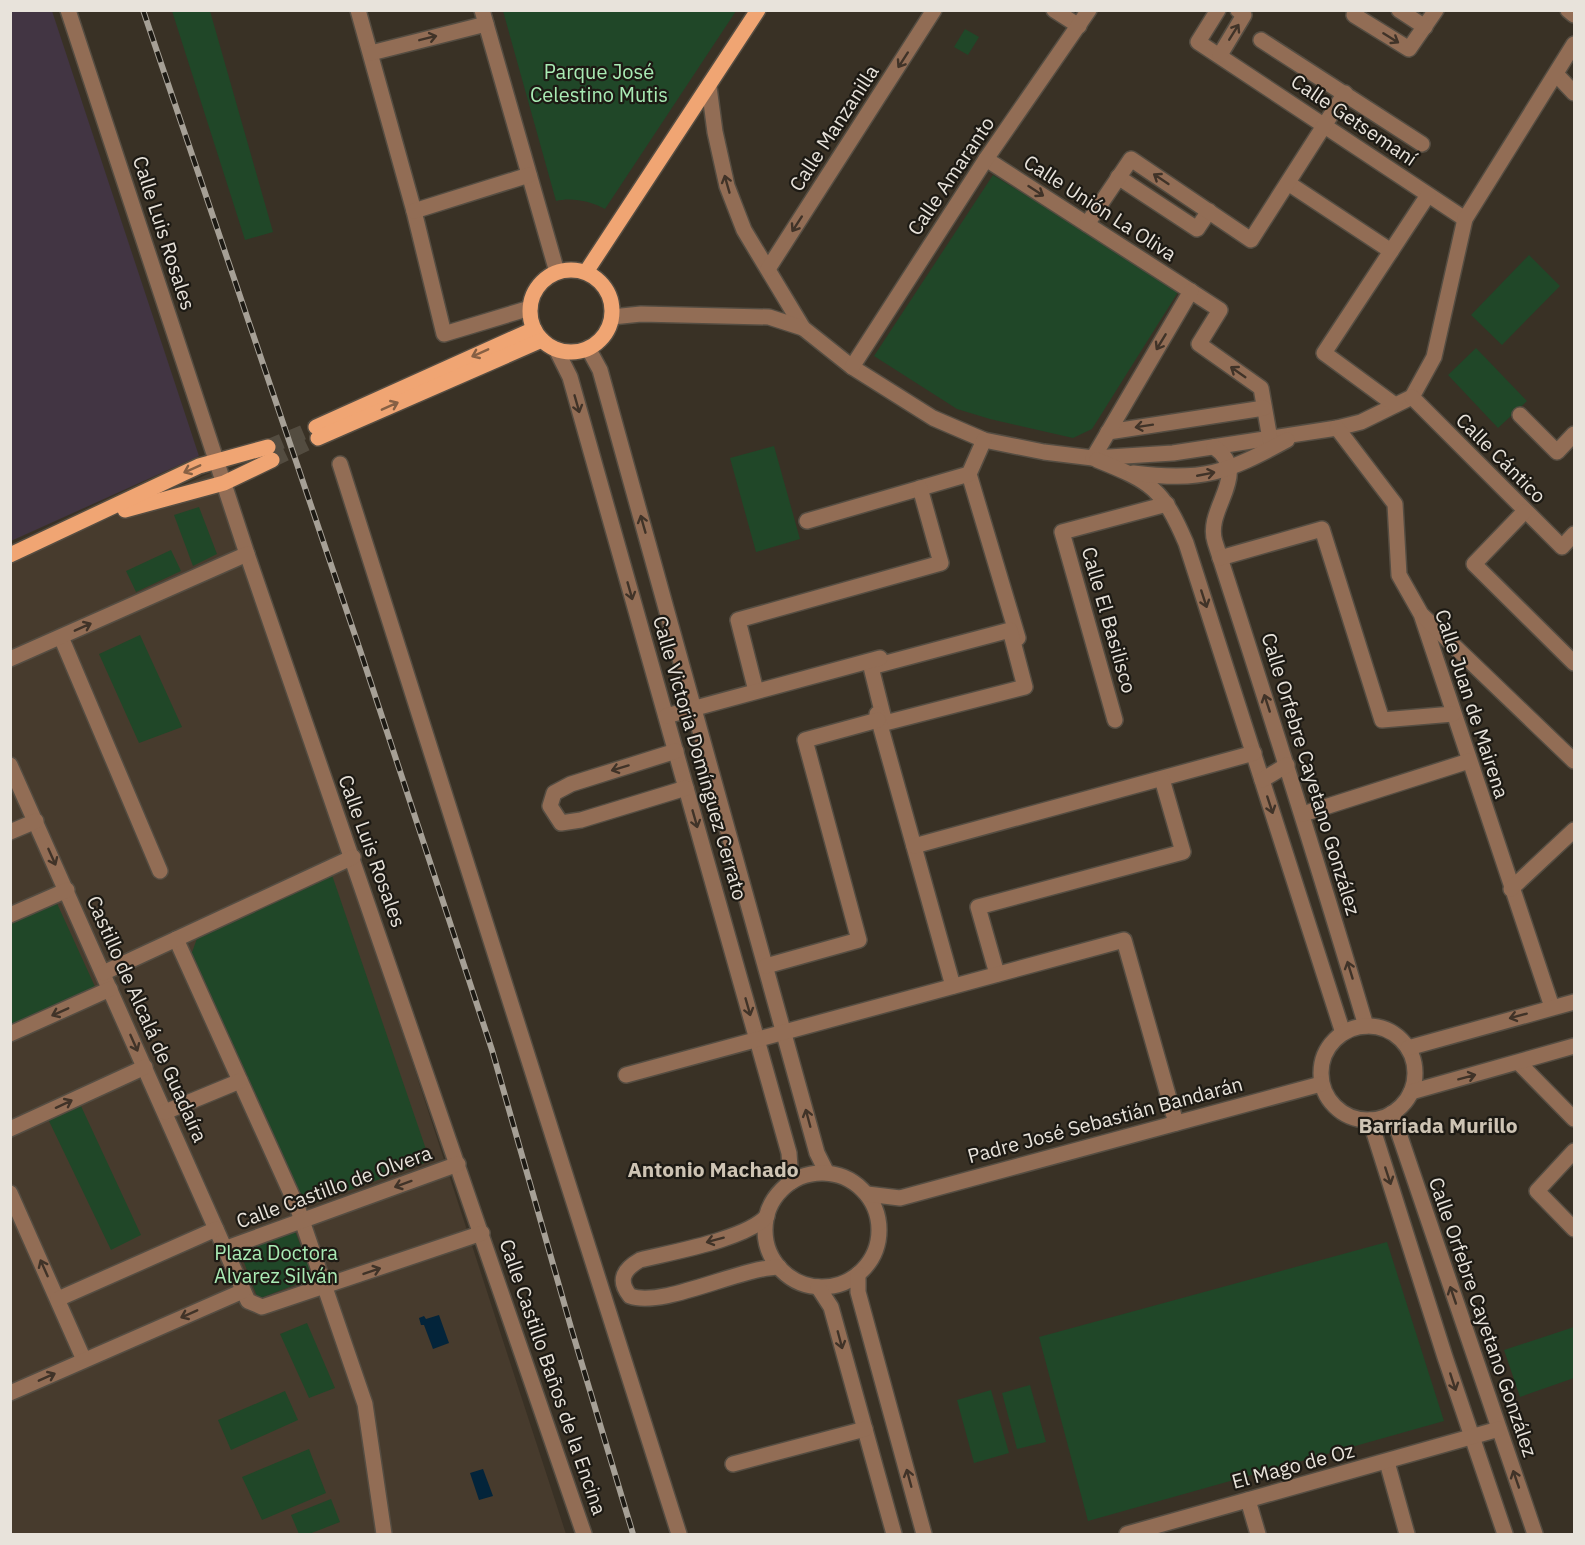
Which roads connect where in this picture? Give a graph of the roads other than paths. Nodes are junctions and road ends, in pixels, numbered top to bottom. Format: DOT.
graph roads {
  1 [pos="68,10"];
  2 [pos="758,10"];
  3 [pos="934,10"];
  4 [pos="1054,10"];
  5 [pos="1089,10"];
  6 [pos="1218,10"];
  7 [pos="1238,10"];
  8 [pos="1357,10"];
  9 [pos="1399,10"];
  10 [pos="1436,10"];
  11 [pos="1568,10"];
  12 [pos="364,12"];
  13 [pos="1575,15"];
  14 [pos="484,17"];
  15 [pos="1079,26"];
  16 [pos="1425,27"];
  17 [pos="1261,40"];
  18 [pos="1573,50"];
  19 [pos="371,53"];
  20 [pos="1220,55"];
  21 [pos="1556,74"];
  22 [pos="709,87"];
  23 [pos="1345,93"];
  24 [pos="1575,93"];
  25 [pos="1324,125"];
  26 [pos="1422,144"];
  27 [pos="987,159"];
  28 [pos="529,175"];
  29 [pos="1118,177"];
  30 [pos="1288,183"];
  31 [pos="1428,195"];
  32 [pos="414,211"];
  33 [pos="1209,211"];
  34 [pos="1465,219"];
  35 [pos="1087,224"];
  36 [pos="1391,250"];
  37 [pos="768,268"];
  38 [pos="557,272"];
  39 [pos="586,272"];
  40 [pos="1191,291"];
  41 [pos="530,308"];
  42 [pos="612,317"];
  43 [pos="803,328"];
  44 [pos="538,334"];
  45 [pos="588,348"];
  46 [pos="556,349"];
  47 [pos="852,367"];
  48 [pos="1412,397"];
  49 [pos="1395,405"];
  50 [pos="1264,408"];
  51 [pos="1520,415"];
  52 [pos="1337,428"];
  53 [pos="317,432"];
  54 [pos="1108,432"];
  55 [pos="1575,434"];
  56 [pos="1298,435"];
  57 [pos="1270,439"];
  58 [pos="984,440"];
  59 [pos="1214,447"];
  60 [pos="1173,453"];
  61 [pos="1093,458"];
  62 [pos="340,464"];
  63 [pos="1230,468"];
  64 [pos="220,471"];
  65 [pos="1127,472"];
  66 [pos="969,474"];
  67 [pos="1167,477"];
  68 [pos="920,488"];
  69 [pos="1169,506"];
  70 [pos="1524,512"];
  71 [pos="807,521"];
  72 [pos="79,525"];
  73 [pos="1575,534"];
  74 [pos="248,554"];
  75 [pos="10,555"];
  76 [pos="1220,558"];
  77 [pos="1421,614"];
  78 [pos="1013,621"];
  79 [pos="61,637"];
  80 [pos="10,660"];
  81 [pos="1575,663"];
  82 [pos="866,665"];
  83 [pos="756,690"];
  84 [pos="695,708"];
  85 [pos="1453,714"];
  86 [pos="666,716"];
  87 [pos="1115,720"];
  88 [pos="880,725"];
  89 [pos="1279,742"];
  90 [pos="1252,748"];
  91 [pos="676,751"];
  92 [pos="1469,761"];
  93 [pos="1575,761"];
  94 [pos="10,765"];
  95 [pos="1287,765"];
  96 [pos="1162,779"];
  97 [pos="1262,780"];
  98 [pos="686,788"];
  99 [pos="1303,814"];
  100 [pos="36,821"];
  101 [pos="1575,830"];
  102 [pos="10,832"];
  103 [pos="914,846"];
  104 [pos="353,857"];
  105 [pos="160,871"];
  106 [pos="1511,889"];
  107 [pos="67,891"];
  108 [pos="10,915"];
  109 [pos="176,939"];
  110 [pos="766,966"];
  111 [pos="103,973"];
  112 [pos="997,974"];
  113 [pos="953,986"];
  114 [pos="110,989"];
  115 [pos="1575,1002"];
  116 [pos="1552,1007"];
  117 [pos="1366,1026"];
  118 [pos="784,1032"];
  119 [pos="1343,1033"];
  120 [pos="10,1034"];
  121 [pos="757,1039"];
  122 [pos="1575,1046"];
  123 [pos="1408,1048"];
  124 [pos="1519,1064"];
  125 [pos="145,1067"];
  126 [pos="626,1075"];
  127 [pos="240,1082"];
  128 [pos="1321,1084"];
  129 [pos="1411,1092"];
  130 [pos="165,1113"];
  131 [pos="1392,1113"];
  132 [pos="1575,1119"];
  133 [pos="1370,1120"];
  134 [pos="1176,1123"];
  135 [pos="10,1129"];
  136 [pos="1575,1151"];
  137 [pos="458,1164"];
  138 [pos="827,1173"];
  139 [pos="791,1182"];
  140 [pos="10,1193"];
  141 [pos="867,1194"];
  142 [pos="900,1198"];
  143 [pos="767,1216"];
  144 [pos="302,1221"];
  145 [pos="879,1228"];
  146 [pos="216,1229"];
  147 [pos="1575,1229"];
  148 [pos="482,1233"];
  149 [pos="224,1249"];
  150 [pos="779,1267"];
  151 [pos="858,1274"];
  152 [pos="325,1287"];
  153 [pos="818,1287"];
  154 [pos="243,1291"];
  155 [pos="58,1299"];
  156 [pos="84,1360"];
  157 [pos="10,1393"];
  158 [pos="865,1429"];
  159 [pos="1499,1429"];
  160 [pos="1471,1437"];
  161 [pos="1387,1462"];
  162 [pos="733,1464"];
  163 [pos="1248,1500"];
  164 [pos="384,1534"];
  165 [pos="584,1534"];
  166 [pos="679,1534"];
  167 [pos="894,1534"];
  168 [pos="924,1534"];
  169 [pos="1126,1534"];
  170 [pos="1258,1534"];
  171 [pos="1407,1534"];
  172 [pos="1505,1534"];
  173 [pos="1535,1534"];
  1 -- 64 [label="street, Calle Luis Rosales"];
  2 -- 22 [label="main road"];
  3 -- 37 [label="street, Calle Manzanilla, one-way"];
  4 -- 15 [label="street"];
  5 -- 15 [label="street, Calle Amaranto"];
  6 -- 20 [label="street, Calle Getsemaní"];
  20 -- 7 [label="street, one-way"];
  8 -- 16 [label="street, one-way"];
  9 -- 16 [label="street"];
  10 -- 16 [label="street"];
  11 -- 13 [label="street"];
  12 -- 19 [label="street"];
  19 -- 14 [label="street, one-way"];
  14 -- 28 [label="street"];
  15 -- 27 [label="street, Calle Amaranto"];
  17 -- 23 [label="street"];
  18 -- 21 [label="street"];
  19 -- 32 [label="street"];
  20 -- 25 [label="street, Calle Getsemaní"];
  21 -- 24 [label="street"];
  21 -- 34 [label="street"];
  37 -- 22 [label="street, one-way"];
  22 -- 39 [label="main road"];
  23 -- 25 [label="street"];
  23 -- 26 [label="street"];
  25 -- 30 [label="street"];
  25 -- 31 [label="street, Calle Getsemaní"];
  27 -- 35 [label="street, Calle Unión La Oliva, one-way"];
  27 -- 47 [label="street, Calle Amaranto"];
  28 -- 32 [label="street"];
  28 -- 38 [label="street"];
  33 -- 29 [label="street, one-way"];
  29 -- 33 [label="street"];
  29 -- 35 [label="street"];
  30 -- 33 [label="street"];
  30 -- 36 [label="street"];
  31 -- 34 [label="street, Calle Getsemaní"];
  31 -- 36 [label="street"];
  32 -- 41 [label="street"];
  34 -- 48 [label="street"];
  35 -- 40 [label="street, Calle Unión La Oliva"];
  36 -- 49 [label="street"];
  37 -- 43 [label="street"];
  38 -- 39 [label="main road"];
  38 -- 41 [label="main road"];
  39 -- 42 [label="main road"];
  50 -- 40 [label="street, Calle Unión La Oliva, one-way"];
  40 -- 54 [label="street, one-way"];
  41 -- 44 [label="main road"];
  42 -- 43 [label="street"];
  42 -- 45 [label="main road"];
  43 -- 47 [label="street"];
  44 -- 46 [label="main road"];
  44 -- 53 [label="main road"];
  45 -- 46 [label="main road"];
  84 -- 45 [label="street, Calle Victoria Domínguez Cerrato, one-way"];
  46 -- 86 [label="street, Calle Victoria Domínguez Cerrato, one-way"];
  47 -- 58 [label="street"];
  48 -- 49 [label="street"];
  48 -- 70 [label="street, Calle Cántico"];
  49 -- 52 [label="street"];
  50 -- 54 [label="street, one-way"];
  50 -- 57 [label="street"];
  51 -- 55 [label="street"];
  52 -- 56 [label="street"];
  52 -- 77 [label="street, Calle Juan de Mairena"];
  54 -- 61 [label="street"];
  56 -- 57 [label="street"];
  56 -- 63 [label="street"];
  57 -- 59 [label="street"];
  58 -- 61 [label="street"];
  58 -- 66 [label="street"];
  59 -- 60 [label="street"];
  59 -- 63 [label="street"];
  60 -- 61 [label="street"];
  60 -- 67 [label="street"];
  61 -- 65 [label="street"];
  62 -- 166 [label="street"];
  67 -- 63 [label="street, one-way"];
  63 -- 76 [label="street, Calle Orfebre Cayetano González"];
  64 -- 64 [label="main road"];
  64 -- 72 [label="main road"];
  64 -- 72 [label="main road, one-way"];
  64 -- 74 [label="street, Calle Luis Rosales"];
  65 -- 67 [label="street"];
  65 -- 69 [label="street"];
  66 -- 68 [label="street"];
  66 -- 78 [label="street"];
  67 -- 69 [label="street"];
  68 -- 71 [label="street"];
  68 -- 83 [label="street"];
  69 -- 87 [label="street, Calle El Basilisco"];
  69 -- 90 [label="street, one-way"];
  70 -- 73 [label="street, Calle Cántico"];
  70 -- 81 [label="street"];
  72 -- 75 [label="main road"];
  79 -- 74 [label="street, one-way"];
  74 -- 104 [label="street, Calle Luis Rosales"];
  76 -- 85 [label="street"];
  89 -- 76 [label="street, Calle Orfebre Cayetano González, one-way"];
  77 -- 85 [label="street, Calle Juan de Mairena"];
  77 -- 93 [label="street"];
  78 -- 82 [label="street"];
  78 -- 88 [label="street"];
  79 -- 80 [label="street"];
  79 -- 105 [label="street"];
  82 -- 82 [label="street"];
  82 -- 83 [label="street"];
  82 -- 88 [label="street"];
  83 -- 84 [label="street"];
  84 -- 86 [label="street"];
  84 -- 110 [label="street, Calle Victoria Domínguez Cerrato"];
  85 -- 92 [label="street, Calle Juan de Mairena"];
  86 -- 91 [label="street, Calle Victoria Domínguez Cerrato"];
  88 -- 103 [label="street"];
  88 -- 110 [label="street"];
  89 -- 90 [label="street"];
  89 -- 95 [label="street, Calle Orfebre Cayetano González"];
  90 -- 96 [label="street"];
  90 -- 97 [label="street"];
  91 -- 98 [label="street, Calle Victoria Domínguez Cerrato"];
  91 -- 98 [label="street, one-way"];
  92 -- 99 [label="street"];
  92 -- 106 [label="street, Calle Juan de Mairena"];
  94 -- 100 [label="street, Castillo de Alcalá de Guadaíra"];
  95 -- 97 [label="street"];
  95 -- 99 [label="street, Calle Orfebre Cayetano González"];
  96 -- 103 [label="street"];
  96 -- 112 [label="street"];
  97 -- 119 [label="street, one-way"];
  98 -- 121 [label="street, Calle Victoria Domínguez Cerrato, one-way"];
  117 -- 99 [label="street, Calle Orfebre Cayetano González, one-way"];
  100 -- 102 [label="street"];
  100 -- 107 [label="street, Castillo de Alcalá de Guadaíra, one-way"];
  101 -- 106 [label="street"];
  103 -- 113 [label="street"];
  104 -- 109 [label="street"];
  104 -- 137 [label="street, Calle Luis Rosales"];
  106 -- 116 [label="street, Calle Juan de Mairena"];
  107 -- 108 [label="street"];
  107 -- 111 [label="street, Castillo de Alcalá de Guadaíra"];
  109 -- 111 [label="street"];
  109 -- 127 [label="street"];
  110 -- 118 [label="street, Calle Victoria Domínguez Cerrato"];
  111 -- 114 [label="street, Castillo de Alcalá de Guadaíra"];
  112 -- 113 [label="street"];
  112 -- 134 [label="street"];
  113 -- 118 [label="street"];
  114 -- 120 [label="street, one-way"];
  114 -- 125 [label="street, Castillo de Alcalá de Guadaíra, one-way"];
  115 -- 116 [label="street"];
  116 -- 123 [label="street, one-way"];
  117 -- 119 [label="street"];
  117 -- 123 [label="street"];
  118 -- 121 [label="street"];
  138 -- 118 [label="street, Calle Victoria Domínguez Cerrato, one-way"];
  119 -- 128 [label="street"];
  121 -- 126 [label="street"];
  121 -- 139 [label="street, Calle Victoria Domínguez Cerrato"];
  122 -- 124 [label="street"];
  123 -- 129 [label="street"];
  129 -- 124 [label="street, one-way"];
  124 -- 132 [label="street"];
  125 -- 130 [label="street, Castillo de Alcalá de Guadaíra"];
  135 -- 125 [label="street, one-way"];
  127 -- 130 [label="street"];
  127 -- 144 [label="street"];
  128 -- 133 [label="street"];
  128 -- 134 [label="street, Padre José Sebastián Bandarán"];
  129 -- 131 [label="street"];
  130 -- 146 [label="street, Castillo de Alcalá de Guadaíra"];
  131 -- 133 [label="street"];
  159 -- 131 [label="street, Calle Orfebre Cayetano González, one-way"];
  133 -- 160 [label="street, one-way"];
  134 -- 142 [label="street, Padre José Sebastián Bandarán"];
  136 -- 147 [label="street"];
  137 -- 144 [label="street, Calle Castillo de Olvera, one-way"];
  137 -- 148 [label="street, Calle Luis Rosales"];
  138 -- 139 [label="street"];
  138 -- 141 [label="street"];
  139 -- 143 [label="street"];
  155 -- 140 [label="street, one-way"];
  141 -- 142 [label="street, Padre José Sebastián Bandarán"];
  141 -- 145 [label="street"];
  142 -- 145 [label="street"];
  143 -- 150 [label="street"];
  143 -- 150 [label="street, one-way"];
  144 -- 149 [label="street, Calle Castillo de Olvera"];
  144 -- 152 [label="street"];
  145 -- 151 [label="street"];
  146 -- 149 [label="street, Castillo de Alcalá de Guadaíra"];
  146 -- 155 [label="street, Calle Castillo de Olvera"];
  152 -- 148 [label="street, one-way"];
  148 -- 165 [label="street, Calle Castillo Baños de la Encina"];
  149 -- 154 [label="street, Castillo de Alcalá de Guadaíra"];
  150 -- 153 [label="street"];
  151 -- 153 [label="street"];
  168 -- 151 [label="street, one-way"];
  152 -- 154 [label="street"];
  152 -- 164 [label="street"];
  153 -- 158 [label="street, one-way"];
  154 -- 156 [label="street, one-way"];
  155 -- 156 [label="street"];
  157 -- 156 [label="street, one-way"];
  158 -- 162 [label="street"];
  158 -- 167 [label="street"];
  159 -- 160 [label="street, El Mago de Oz"];
  173 -- 159 [label="street, Calle Orfebre Cayetano González, one-way"];
  160 -- 161 [label="street, El Mago de Oz"];
  160 -- 172 [label="street"];
  161 -- 163 [label="street, El Mago de Oz"];
  161 -- 171 [label="street"];
  163 -- 169 [label="street, El Mago de Oz"];
  163 -- 170 [label="street"];
}
